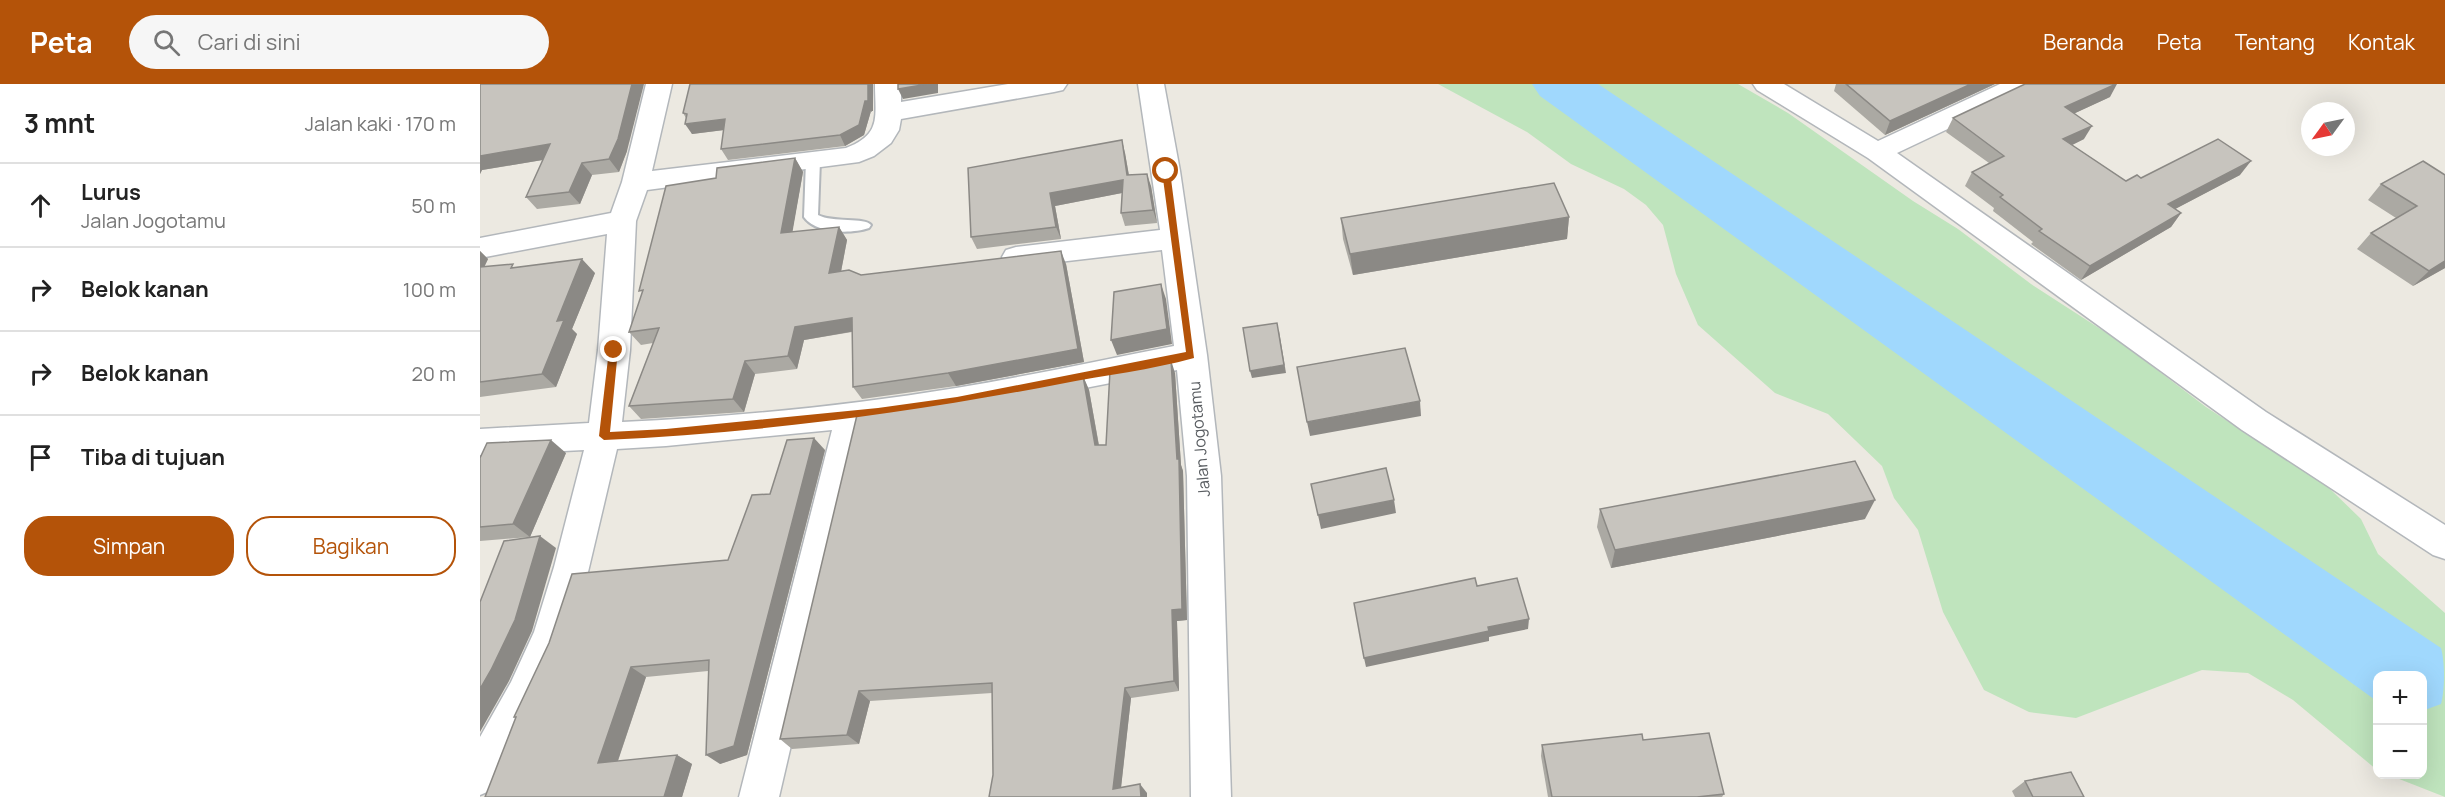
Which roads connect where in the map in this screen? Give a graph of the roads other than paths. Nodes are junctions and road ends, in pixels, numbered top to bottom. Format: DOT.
graph roads {
  1 [pos="659,84"];
  2 [pos="888,84"];
  3 [pos="1054,84"];
  4 [pos="1151,84"];
  5 [pos="1766,84"];
  6 [pos="2021,84"];
  7 [pos="887,113"];
  8 [pos="1877,152"];
  9 [pos="813,160"];
  10 [pos="636,182"];
  11 [pos="622,221"];
  12 [pos="864,225"];
  13 [pos="1175,237"];
  14 [pos="480,248"];
  15 [pos="987,261"];
  16 [pos="1191,355"];
  17 [pos="852,414"];
  18 [pos="604,436"];
  19 [pos="480,442"];
  20 [pos="2445,544"];
  21 [pos="480,775"];
  22 [pos="759,797"];
  23 [pos="1211,797"];
  1 -- 10 [label="street"];
  2 -- 7 [label="street"];
  3 -- 7 [label="street"];
  4 -- 13 [label="street, Jalan Jogotamu"];
  5 -- 8 [label="street"];
  6 -- 8 [label="street"];
  7 -- 9 [label="street"];
  8 -- 20 [label="street"];
  9 -- 10 [label="street"];
  9 -- 12 [label="lane"];
  10 -- 11 [label="street"];
  11 -- 14 [label="street"];
  11 -- 18 [label="street"];
  13 -- 15 [label="street"];
  13 -- 16 [label="street, Jalan Jogotamu"];
  16 -- 17 [label="street"];
  16 -- 23 [label="street, Jalan Jogotamu"];
  17 -- 18 [label="street"];
  17 -- 22 [label="street"];
  18 -- 19 [label="street"];
  18 -- 21 [label="street"];
}
